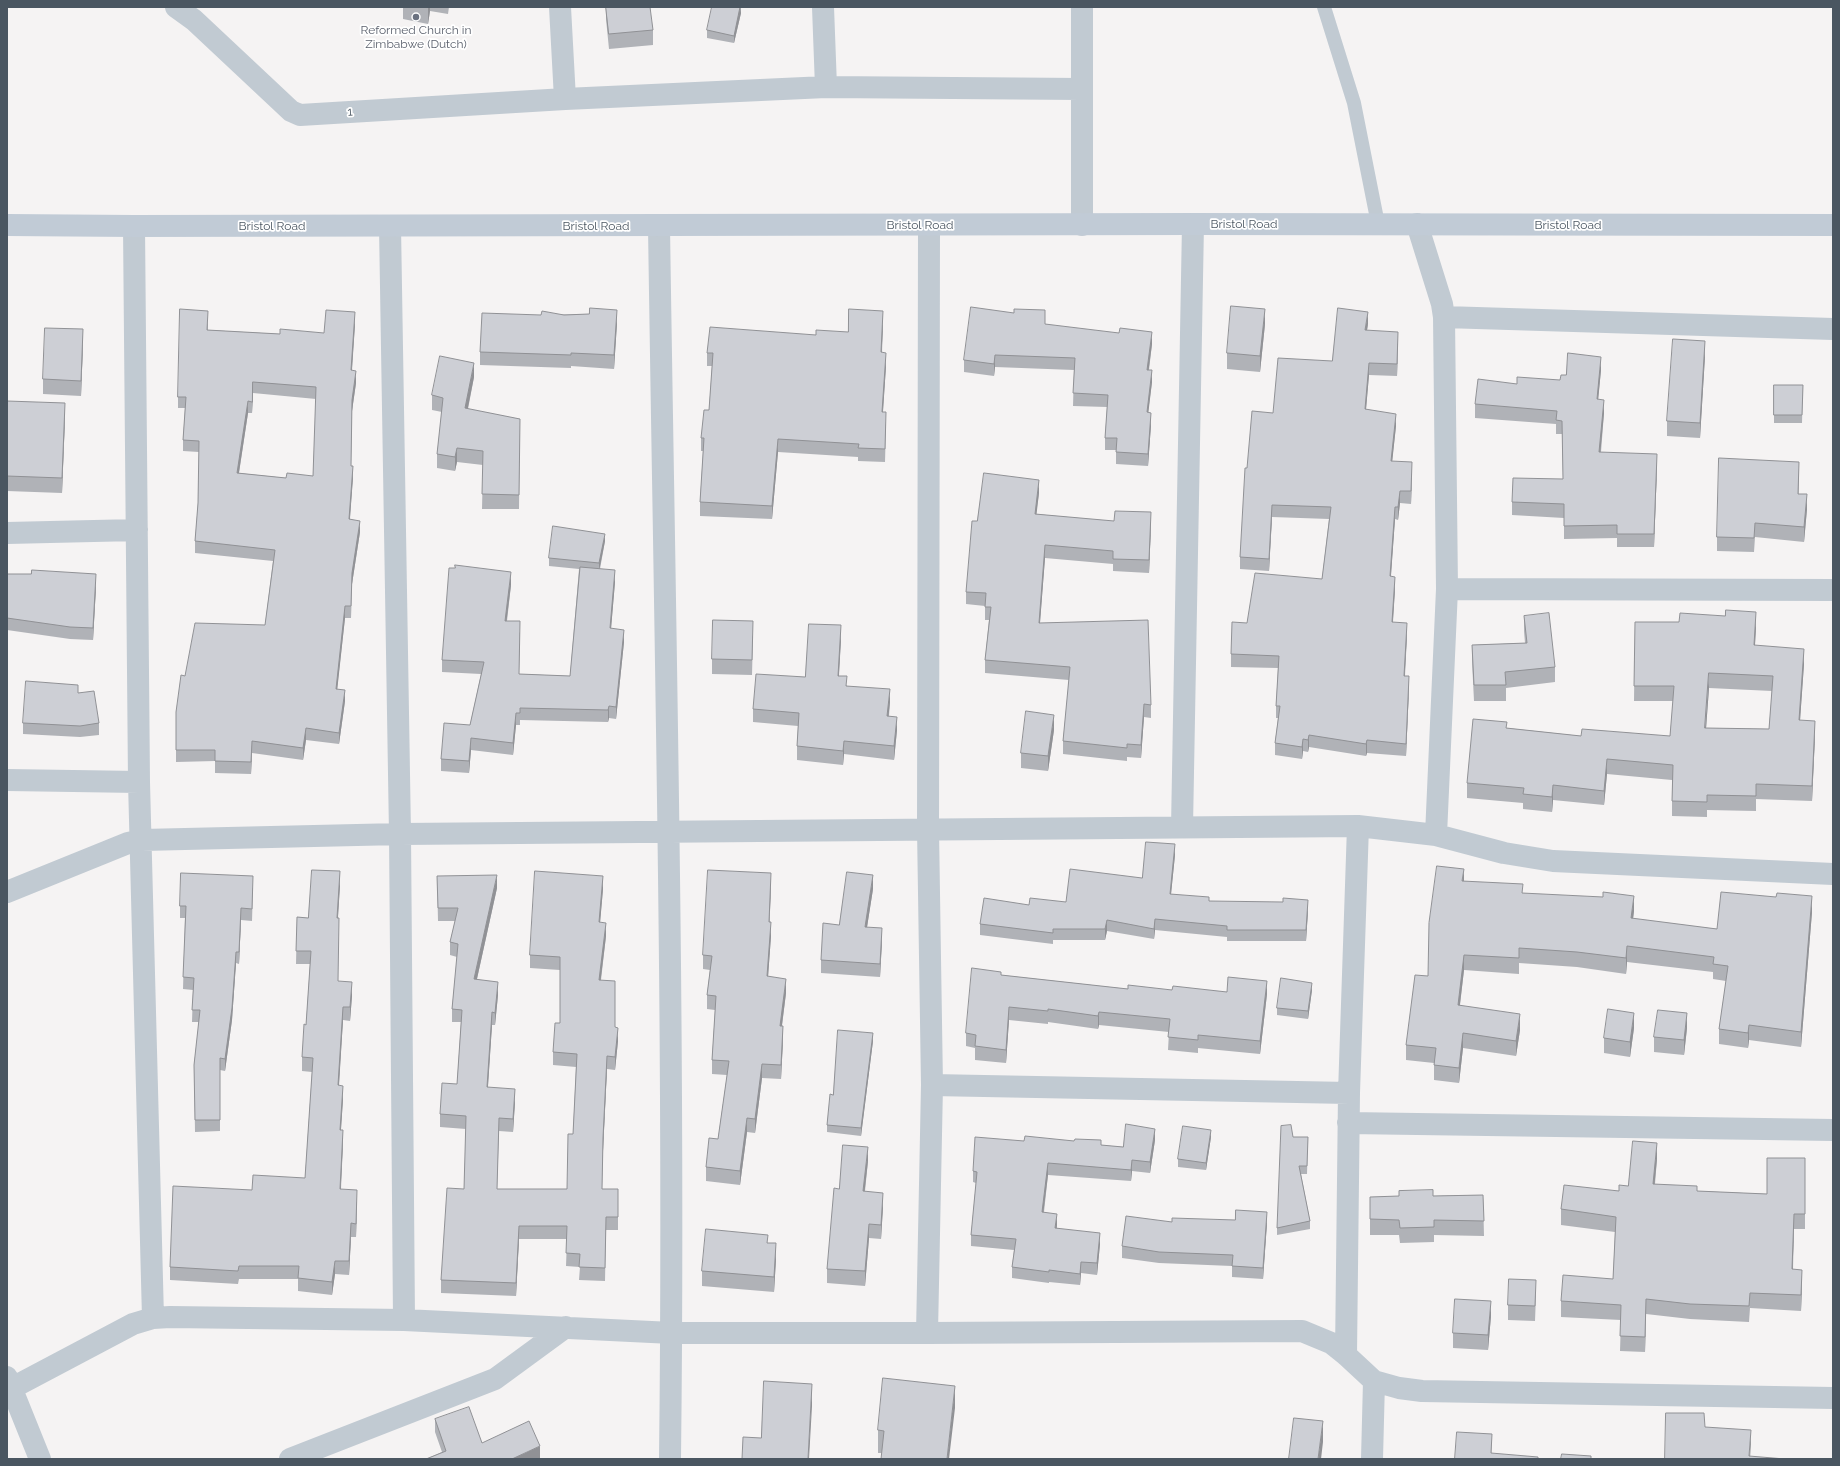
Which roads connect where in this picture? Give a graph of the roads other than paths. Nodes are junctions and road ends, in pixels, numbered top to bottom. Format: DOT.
graph roads {
  1 [pos="176,7"];
  2 [pos="560,7"];
  3 [pos="823,7"];
  4 [pos="1082,7"];
  5 [pos="1324,7"];
  6 [pos="826,87"];
  7 [pos="1081,89"];
  8 [pos="565,99"];
  9 [pos="1082,224"];
  10 [pos="1193,224"];
  11 [pos="1378,224"];
  12 [pos="1417,224"];
  13 [pos="7,225"];
  14 [pos="1833,225"];
  15 [pos="134,226"];
  16 [pos="390,226"];
  17 [pos="659,226"];
  18 [pos="929,226"];
  19 [pos="1444,317"];
  20 [pos="1833,329"];
  21 [pos="137,530"];
  22 [pos="7,533"];
  23 [pos="1447,589"];
  24 [pos="1833,590"];
  25 [pos="7,780"];
  26 [pos="139,782"];
  27 [pos="1358,826"];
  28 [pos="1182,827"];
  29 [pos="928,829"];
  30 [pos="668,832"];
  31 [pos="400,834"];
  32 [pos="1436,835"];
  33 [pos="142,840"];
  34 [pos="1833,874"];
  35 [pos="7,892"];
  36 [pos="932,1085"];
  37 [pos="1349,1093"];
  38 [pos="1348,1123"];
  39 [pos="1833,1130"];
  40 [pos="153,1318"];
  41 [pos="404,1320"];
  42 [pos="566,1327"];
  43 [pos="672,1332"];
  44 [pos="927,1333"];
  45 [pos="1346,1355"];
  46 [pos="1374,1381"];
  47 [pos="9,1383"];
  48 [pos="1833,1398"];
  49 [pos="40,1459"];
  50 [pos="290,1459"];
  51 [pos="670,1459"];
  52 [pos="1372,1459"];
  1 -- 8 [label="street, 1"];
  2 -- 8 [label="street"];
  3 -- 6 [label="street"];
  4 -- 7 [label="street"];
  5 -- 11 [label="lane"];
  6 -- 7 [label="street, 1"];
  6 -- 8 [label="street, 1"];
  7 -- 9 [label="street"];
  9 -- 10 [label="street, Bristol Road"];
  9 -- 18 [label="street, Bristol Road"];
  10 -- 11 [label="street, Bristol Road"];
  10 -- 28 [label="street"];
  11 -- 12 [label="street, Bristol Road"];
  12 -- 14 [label="street, Bristol Road"];
  12 -- 19 [label="street"];
  13 -- 15 [label="street, Bristol Road"];
  15 -- 16 [label="street, Bristol Road"];
  15 -- 21 [label="street"];
  16 -- 17 [label="street, Bristol Road"];
  16 -- 31 [label="street"];
  17 -- 18 [label="street, Bristol Road"];
  17 -- 30 [label="street"];
  18 -- 29 [label="street"];
  19 -- 20 [label="street"];
  19 -- 23 [label="street"];
  21 -- 22 [label="street"];
  21 -- 26 [label="street"];
  23 -- 24 [label="street"];
  23 -- 32 [label="street"];
  25 -- 26 [label="street"];
  26 -- 33 [label="street"];
  27 -- 28 [label="street"];
  27 -- 32 [label="street"];
  27 -- 37 [label="street"];
  28 -- 29 [label="street"];
  29 -- 30 [label="street"];
  29 -- 36 [label="street"];
  30 -- 31 [label="street"];
  30 -- 43 [label="street"];
  31 -- 33 [label="street"];
  31 -- 41 [label="street"];
  32 -- 34 [label="street"];
  33 -- 35 [label="street"];
  33 -- 40 [label="street"];
  36 -- 37 [label="street"];
  36 -- 44 [label="street"];
  37 -- 38 [label="street"];
  38 -- 39 [label="street"];
  38 -- 45 [label="street"];
  40 -- 41 [label="street"];
  40 -- 47 [label="street"];
  41 -- 42 [label="street"];
  42 -- 43 [label="street"];
  42 -- 50 [label="street"];
  43 -- 44 [label="street"];
  43 -- 51 [label="street"];
  44 -- 45 [label="street"];
  45 -- 46 [label="street"];
  46 -- 48 [label="street"];
  46 -- 52 [label="street"];
  47 -- 49 [label="street"];
}
